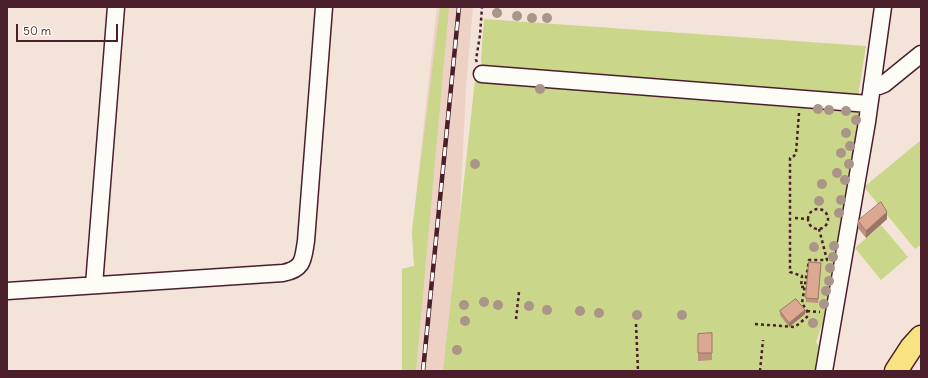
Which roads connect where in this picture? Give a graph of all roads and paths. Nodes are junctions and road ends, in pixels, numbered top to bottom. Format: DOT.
graph roads {
  1 [pos="116,7"];
  2 [pos="324,7"];
  3 [pos="482,7"];
  4 [pos="882,7"];
  5 [pos="921,54"];
  6 [pos="482,74"];
  7 [pos="872,85"];
  8 [pos="801,99"];
  9 [pos="869,104"];
  10 [pos="795,218"];
  11 [pos="808,219"];
  12 [pos="819,229"];
  13 [pos="94,285"];
  14 [pos="804,287"];
  15 [pos="7,292"];
  16 [pos="519,292"];
  17 [pos="807,310"];
  18 [pos="827,313"];
  19 [pos="516,319"];
  20 [pos="636,324"];
  21 [pos="755,324"];
  22 [pos="921,338"];
  23 [pos="762,340"];
  24 [pos="638,371"];
  25 [pos="760,371"];
  26 [pos="824,371"];
  27 [pos="896,371"];
  1 -- 13 [label="street"];
  2 -- 13 [label="street"];
  3 -- 6 [label="path"];
  4 -- 7 [label="street"];
  5 -- 7 [label="street"];
  6 -- 8 [label="street"];
  7 -- 9 [label="street"];
  8 -- 9 [label="street"];
  8 -- 14 [label="path"];
  9 -- 26 [label="street"];
  10 -- 11 [label="path"];
  11 -- 12 [label="path"];
  11 -- 12 [label="path"];
  12 -- 14 [label="path"];
  13 -- 15 [label="street"];
  14 -- 17 [label="path"];
  16 -- 19 [label="path"];
  17 -- 18 [label="path"];
  17 -- 21 [label="path"];
  20 -- 24 [label="path"];
  22 -- 27 [label="highway"];
  23 -- 25 [label="path"];
}
